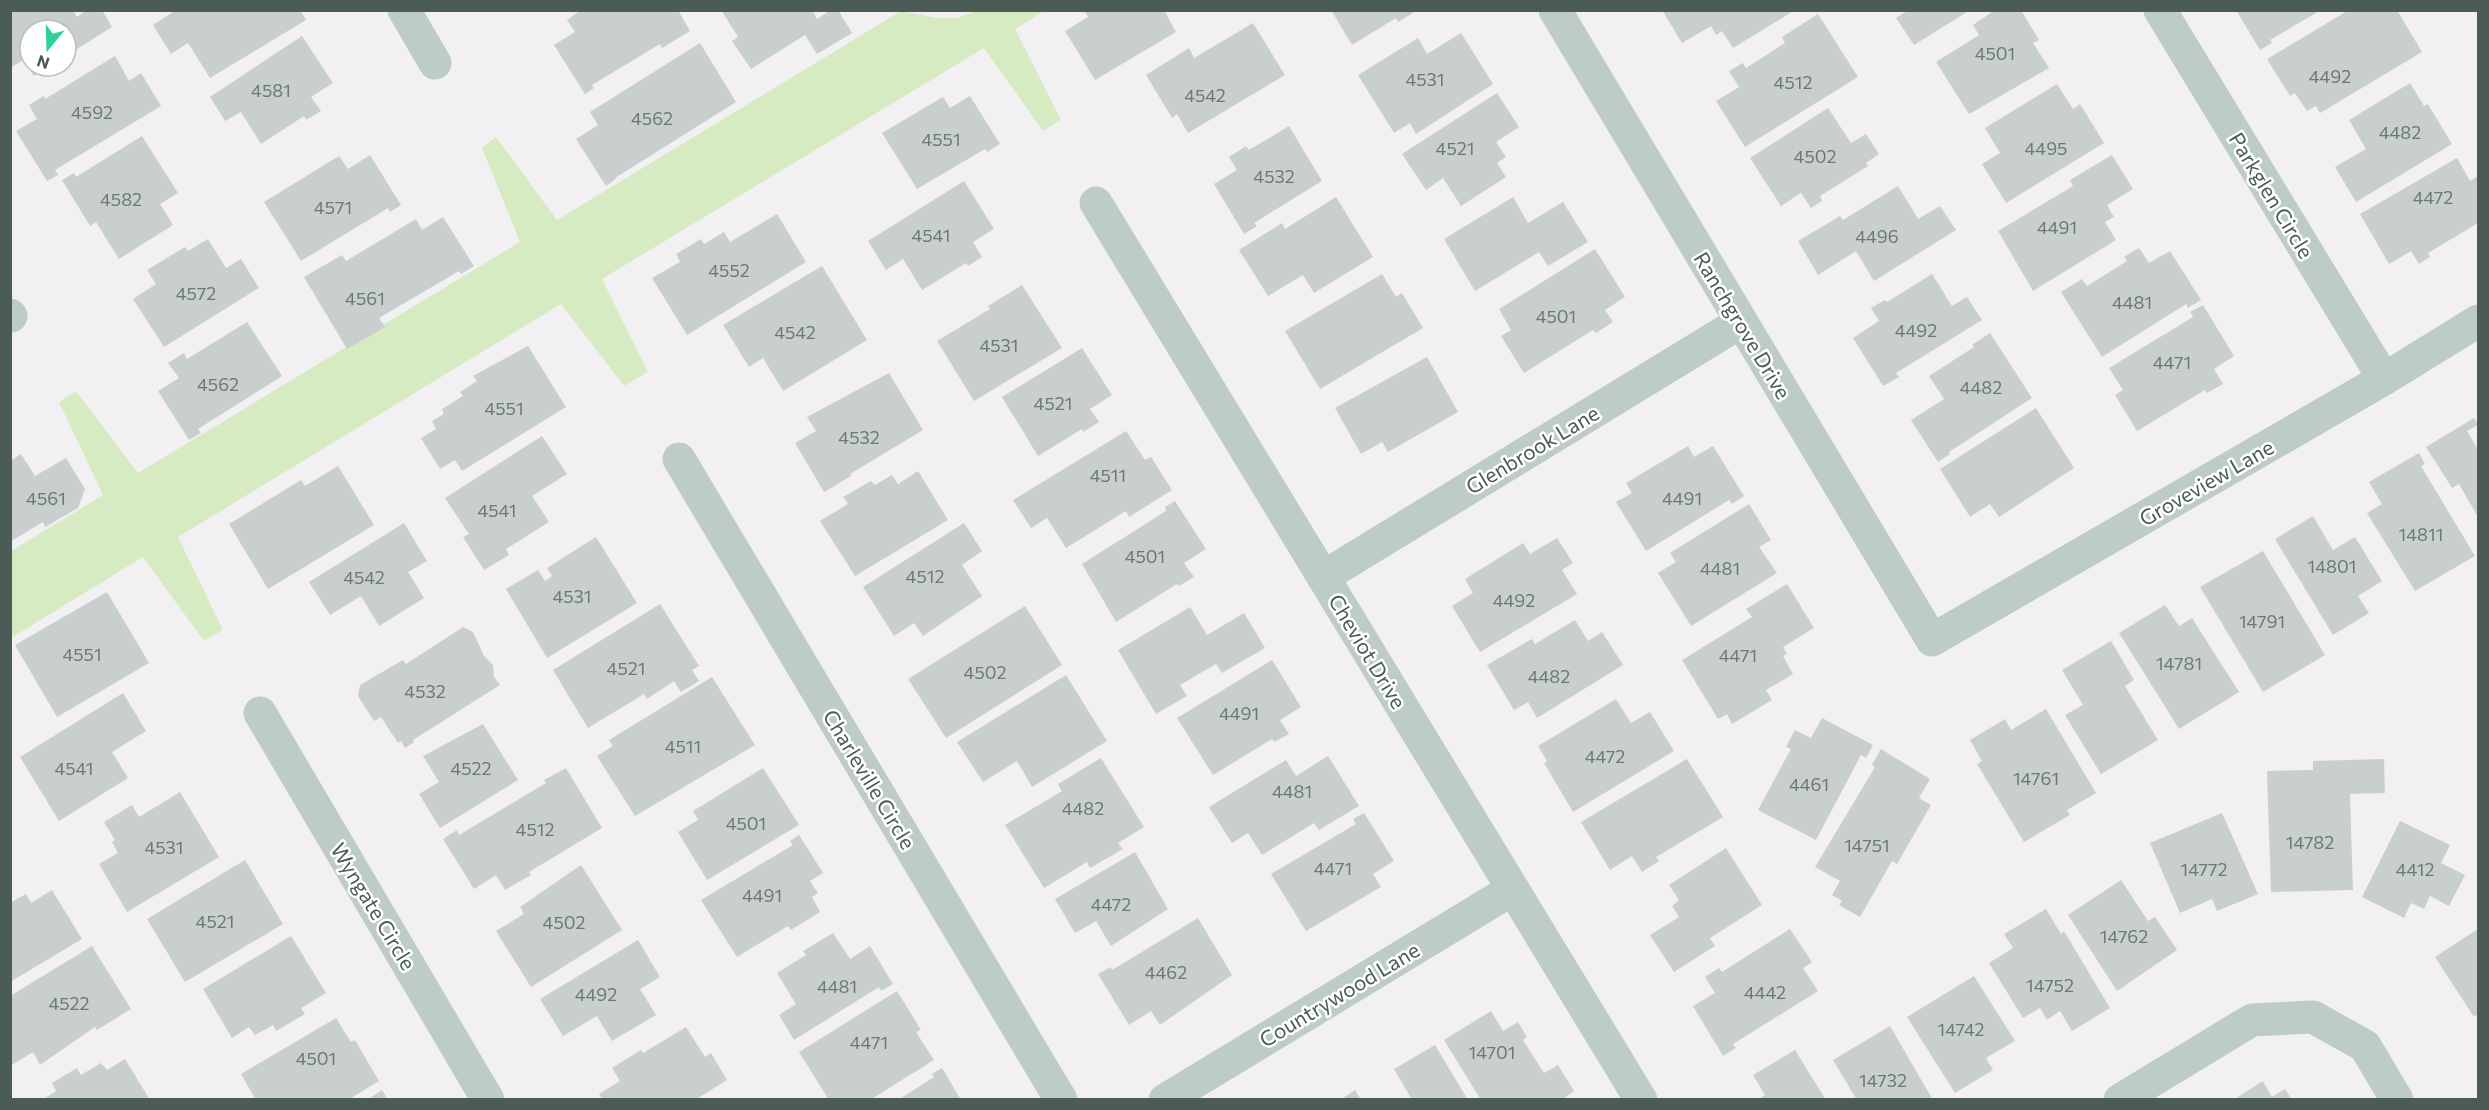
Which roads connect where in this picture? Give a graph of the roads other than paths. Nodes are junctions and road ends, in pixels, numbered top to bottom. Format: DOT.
graph roads {
  1 [pos="404,10"];
  2 [pos="1555,10"];
  3 [pos="2160,10"];
  4 [pos="435,63"];
  5 [pos="1096,203"];
  6 [pos="1741,321"];
  7 [pos="2478,321"];
  8 [pos="2384,379"];
  9 [pos="679,459"];
  10 [pos="1323,577"];
  11 [pos="1932,640"];
  12 [pos="260,713"];
  13 [pos="1513,889"];
  14 [pos="488,1100"];
  15 [pos="1061,1100"];
  16 [pos="1165,1100"];
  17 [pos="1641,1100"];
  18 [pos="2120,1100"];
  19 [pos="2397,1100"];
  1 -- 4 [label="street"];
  2 -- 6 [label="street, Ranchgrove Drive"];
  3 -- 8 [label="street, Parkglen Circle"];
  5 -- 10 [label="street, Cheviot Drive"];
  6 -- 10 [label="street, Glenbrook Lane"];
  6 -- 11 [label="street, Ranchgrove Drive"];
  7 -- 8 [label="street, Groveview Lane"];
  8 -- 11 [label="street, Groveview Lane"];
  9 -- 15 [label="street, Charleville Circle"];
  10 -- 13 [label="street, Cheviot Drive"];
  12 -- 14 [label="street, Wyngate Circle"];
  13 -- 16 [label="street, Countrywood Lane"];
  13 -- 17 [label="street, Cheviot Drive"];
  18 -- 19 [label="street"];
}
